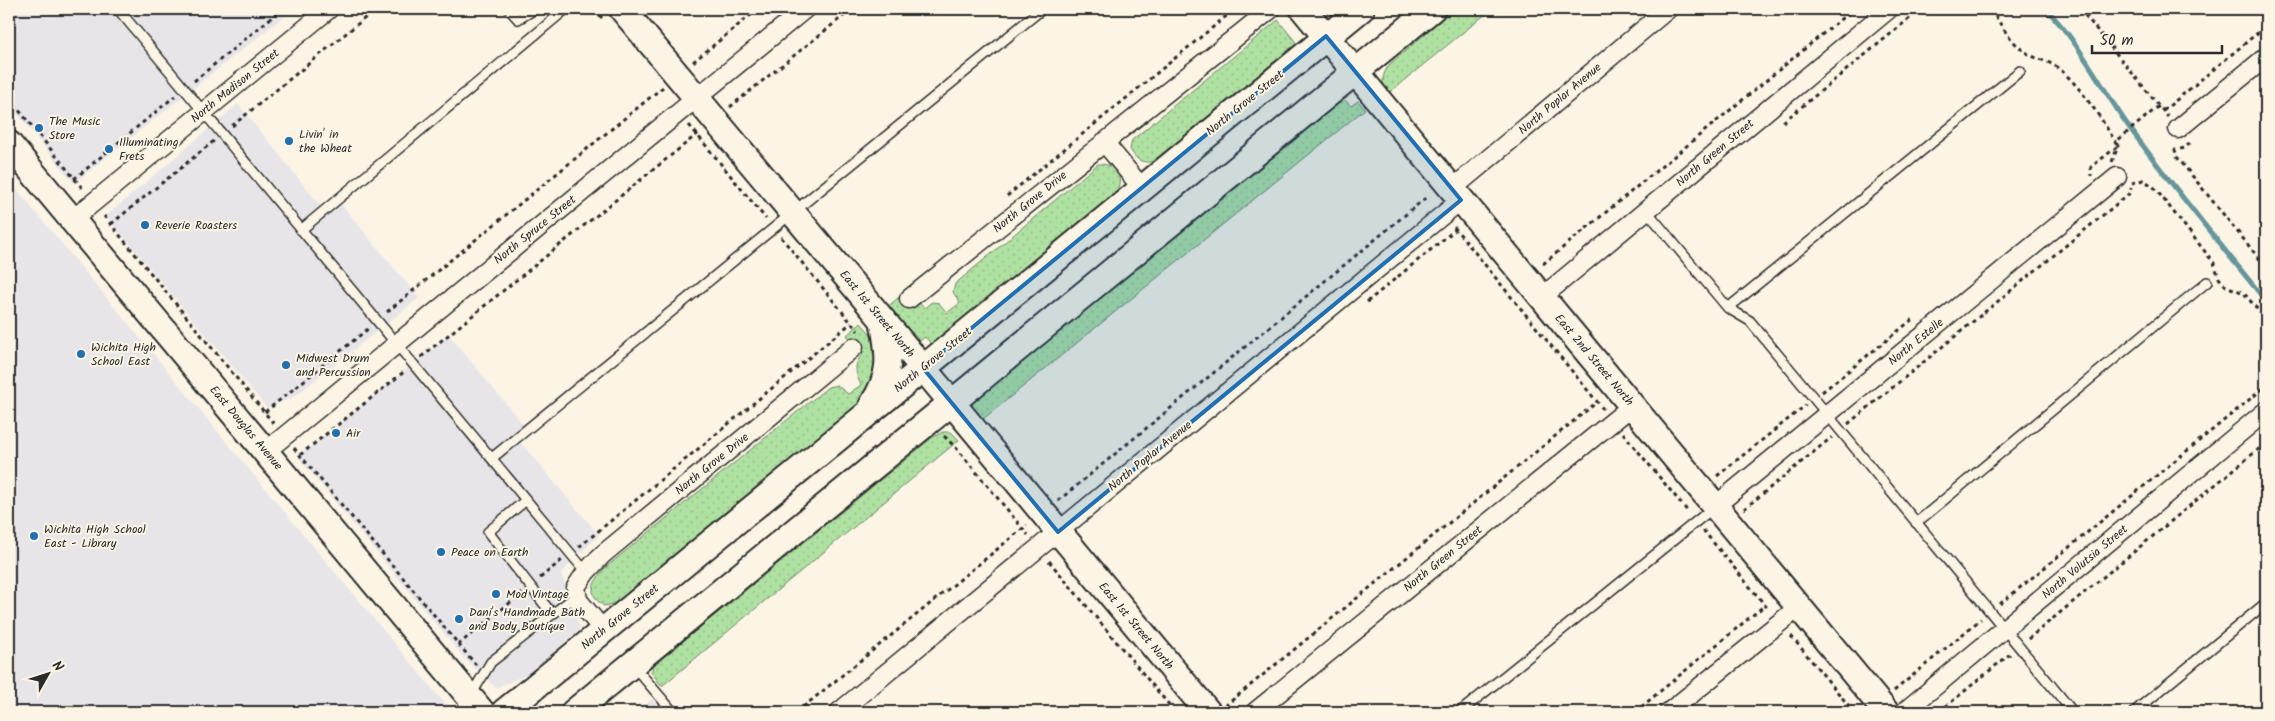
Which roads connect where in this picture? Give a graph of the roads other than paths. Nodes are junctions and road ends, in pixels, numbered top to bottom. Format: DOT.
graph roads {
  1 [pos="118,9"];
  2 [pos="330,9"];
  3 [pos="509,9"];
  4 [pos="535,9"];
  5 [pos="566,9"];
  6 [pos="805,9"];
  7 [pos="1042,9"];
  8 [pos="1271,9"];
  9 [pos="1303,9"];
  10 [pos="1362,9"];
  11 [pos="1432,9"];
  12 [pos="1668,9"];
  13 [pos="1889,9"];
  14 [pos="614,16"];
  15 [pos="1326,36"];
  16 [pos="2266,57"];
  17 [pos="2020,71"];
  18 [pos="1356,72"];
  19 [pos="687,104"];
  20 [pos="203,112"];
  21 [pos="2178,129"];
  22 [pos="1104,142"];
  23 [pos="9,144"];
  24 [pos="2125,180"];
  25 [pos="1142,188"];
  26 [pos="1457,195"];
  27 [pos="1646,210"];
  28 [pos="72,220"];
  29 [pos="783,221"];
  30 [pos="301,230"];
  31 [pos="2207,282"];
  32 [pos="1542,297"];
  33 [pos="909,299"];
  34 [pos="1728,308"];
  35 [pos="883,322"];
  36 [pos="857,340"];
  37 [pos="396,343"];
  38 [pos="923,368"];
  39 [pos="953,404"];
  40 [pos="1632,406"];
  41 [pos="2266,411"];
  42 [pos="1826,415"];
  43 [pos="864,416"];
  44 [pos="266,452"];
  45 [pos="492,458"];
  46 [pos="526,500"];
  47 [pos="1715,506"];
  48 [pos="1916,523"];
  49 [pos="1058,532"];
  50 [pos="586,572"];
  51 [pos="577,591"];
  52 [pos="2266,603"];
  53 [pos="1799,607"];
  54 [pos="552,614"];
  55 [pos="2004,629"];
  56 [pos="604,631"];
  57 [pos="633,664"];
  58 [pos="1883,704"];
  59 [pos="475,705"];
  60 [pos="1214,711"];
  61 [pos="504,712"];
  62 [pos="574,712"];
  63 [pos="674,712"];
  64 [pos="839,712"];
  65 [pos="1255,712"];
  66 [pos="1460,712"];
  67 [pos="1669,712"];
  68 [pos="1904,712"];
  69 [pos="2073,712"];
  70 [pos="2134,712"];
  1 -- 20 [label="lane"];
  2 -- 20 [label="street, North Madison Street"];
  3 -- 4 [label="lane"];
  5 -- 30 [label="lane"];
  6 -- 19 [label="street, North Spruce Street"];
  7 -- 29 [label="lane"];
  8 -- 22 [label="street, North Grove Drive"];
  9 -- 15 [label="street, East 2nd Street North"];
  10 -- 15 [label="street, North Grove Street"];
  11 -- 18 [label="street"];
  12 -- 26 [label="street, North Poplar Avenue"];
  13 -- 27 [label="street, North Green Street"];
  14 -- 19 [label="street, East 1st Street North"];
  15 -- 18 [label="street, East 2nd Street North"];
  15 -- 25 [label="street, North Grove Street"];
  16 -- 21 [label="street"];
  17 -- 34 [label="lane"];
  18 -- 26 [label="street, East 2nd Street North"];
  18 -- 39 [label="street"];
  19 -- 29 [label="street, East 1st Street North"];
  19 -- 37 [label="street, North Spruce Street"];
  20 -- 28 [label="street, North Madison Street"];
  20 -- 30 [label="lane"];
  22 -- 25 [label="street"];
  22 -- 33 [label="street, North Grove Drive"];
  23 -- 28 [label="street, East Douglas Avenue"];
  24 -- 42 [label="street, North Estelle"];
  25 -- 38 [label="street, North Grove Street"];
  26 -- 32 [label="street, East 2nd Street North"];
  26 -- 49 [label="street, North Poplar Avenue"];
  27 -- 32 [label="street, North Green Street"];
  27 -- 34 [label="lane"];
  28 -- 44 [label="street, East Douglas Avenue"];
  29 -- 35 [label="street, East 1st Street North"];
  29 -- 45 [label="lane"];
  30 -- 37 [label="lane"];
  31 -- 48 [label="lane"];
  32 -- 40 [label="street, East 2nd Street North"];
  34 -- 42 [label="lane"];
  35 -- 38 [label="street, East 1st Street North"];
  35 -- 43 [label="street"];
  36 -- 50 [label="street, North Grove Drive"];
  37 -- 44 [label="street, North Spruce Street"];
  37 -- 45 [label="lane"];
  38 -- 39 [label="street, East 1st Street North"];
  38 -- 43 [label="street, North Grove Street"];
  39 -- 49 [label="street, East 1st Street North"];
  39 -- 57 [label="street"];
  40 -- 47 [label="street, East 2nd Street North"];
  40 -- 65 [label="street, North Green Street"];
  41 -- 55 [label="street, North Volutsia Street"];
  42 -- 47 [label="street, North Estelle"];
  42 -- 48 [label="lane"];
  43 -- 56 [label="street, North Grove Street"];
  44 -- 59 [label="street, East Douglas Avenue"];
  45 -- 46 [label="lane"];
  46 -- 50 [label="lane"];
  46 -- 54 [label="lane"];
  47 -- 53 [label="street, East 2nd Street North"];
  47 -- 66 [label="lane"];
  48 -- 55 [label="lane"];
  49 -- 60 [label="street, East 1st Street North"];
  49 -- 64 [label="street, North Poplar Avenue"];
  50 -- 51 [label="street, North Grove Drive"];
  51 -- 54 [label="lane"];
  51 -- 56 [label="street"];
  52 -- 70 [label="lane"];
  53 -- 58 [label="street, East 2nd Street North"];
  53 -- 67 [label="street"];
  54 -- 59 [label="lane"];
  55 -- 68 [label="street, North Volutsia Street"];
  55 -- 69 [label="lane"];
  56 -- 61 [label="street, North Grove Street"];
  57 -- 62 [label="street"];
  57 -- 63 [label="lane"];
}
